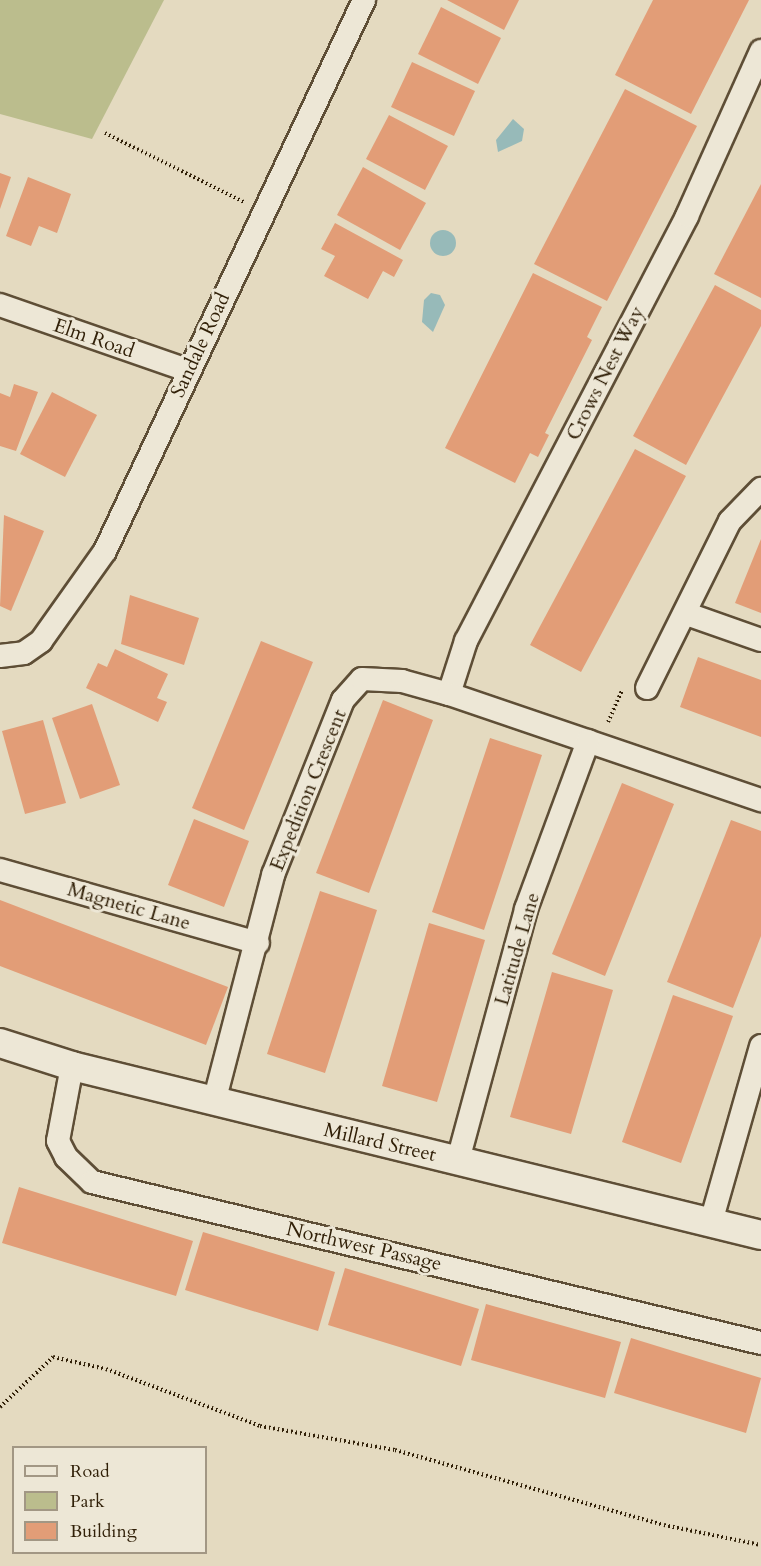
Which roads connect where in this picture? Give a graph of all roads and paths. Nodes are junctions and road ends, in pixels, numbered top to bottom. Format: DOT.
graph roads {
  1 [pos="364,0"];
  2 [pos="761,51"];
  3 [pos="105,133"];
  4 [pos="264,212"];
  5 [pos="0,306"];
  6 [pos="187,370"];
  7 [pos="761,489"];
  8 [pos="687,614"];
  9 [pos="761,639"];
  10 [pos="0,656"];
  11 [pos="647,688"];
  12 [pos="449,694"];
  13 [pos="593,743"];
  14 [pos="761,800"];
  15 [pos="0,870"];
  16 [pos="258,943"];
  17 [pos="0,1043"];
  18 [pos="761,1046"];
  19 [pos="72,1066"];
  20 [pos="213,1102"];
  21 [pos="458,1160"];
  22 [pos="711,1222"];
  23 [pos="761,1235"];
  24 [pos="761,1343"];
  25 [pos="0,1407"];
  26 [pos="761,1545"];
  1 -- 4 [label="street, Sandale Road"];
  2 -- 12 [label="street, Crows Nest Way"];
  3 -- 4 [label="path"];
  4 -- 6 [label="street, Sandale Road"];
  5 -- 6 [label="street, Elm Road"];
  6 -- 10 [label="street, Sandale Road"];
  7 -- 8 [label="street"];
  8 -- 9 [label="street"];
  8 -- 11 [label="street"];
  11 -- 13 [label="path"];
  12 -- 13 [label="street, Expedition Crescent"];
  12 -- 16 [label="street, Expedition Crescent"];
  13 -- 14 [label="street, Expedition Crescent"];
  13 -- 21 [label="street, Latitude Lane"];
  15 -- 16 [label="street, Magnetic Lane"];
  16 -- 20 [label="street, Expedition Crescent"];
  17 -- 19 [label="street, Millard Street"];
  18 -- 22 [label="street"];
  19 -- 20 [label="street, Millard Street"];
  19 -- 24 [label="street, Northwest Passage"];
  20 -- 21 [label="street, Millard Street"];
  21 -- 22 [label="street, Millard Street"];
  22 -- 23 [label="street, Millard Street"];
  25 -- 26 [label="path"];
}
